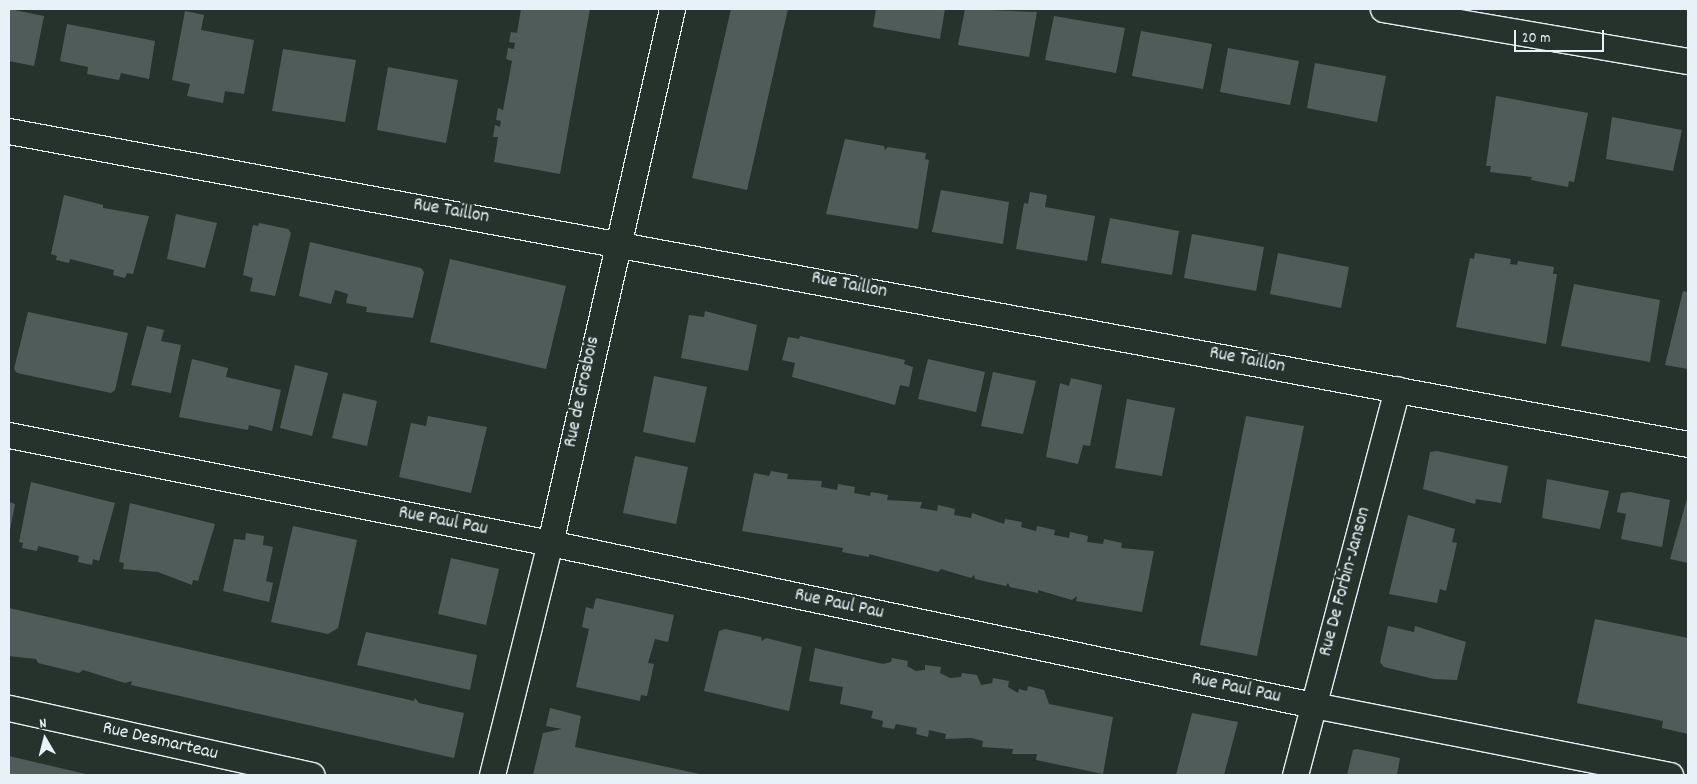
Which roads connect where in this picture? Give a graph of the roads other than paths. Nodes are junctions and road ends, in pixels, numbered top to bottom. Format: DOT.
graph roads {
  1 [pos="672,9"];
  2 [pos="1383,9"];
  3 [pos="1688,61"];
  4 [pos="9,132"];
  5 [pos="616,243"];
  6 [pos="1396,389"];
  7 [pos="9,435"];
  8 [pos="1688,444"];
  9 [pos="550,543"];
  10 [pos="1313,706"];
  11 [pos="9,708"];
  12 [pos="312,775"];
  13 [pos="492,775"];
  14 [pos="1295,775"];
  15 [pos="1670,775"];
  1 -- 5 [label="street, Rue de Grosbois"];
  2 -- 3 [label="street"];
  4 -- 5 [label="street, Rue Taillon"];
  5 -- 6 [label="street, Rue Taillon"];
  5 -- 9 [label="street, Rue de Grosbois"];
  6 -- 8 [label="street, Rue Taillon"];
  6 -- 10 [label="street, Rue De Forbin-Janson"];
  7 -- 9 [label="street, Rue Paul Pau"];
  9 -- 10 [label="street, Rue Paul Pau"];
  9 -- 13 [label="street, Rue de Grosbois"];
  10 -- 14 [label="street, Rue De Forbin-Janson"];
  10 -- 15 [label="street, Rue Paul Pau"];
  11 -- 12 [label="street, Rue Desmarteau"];
}
